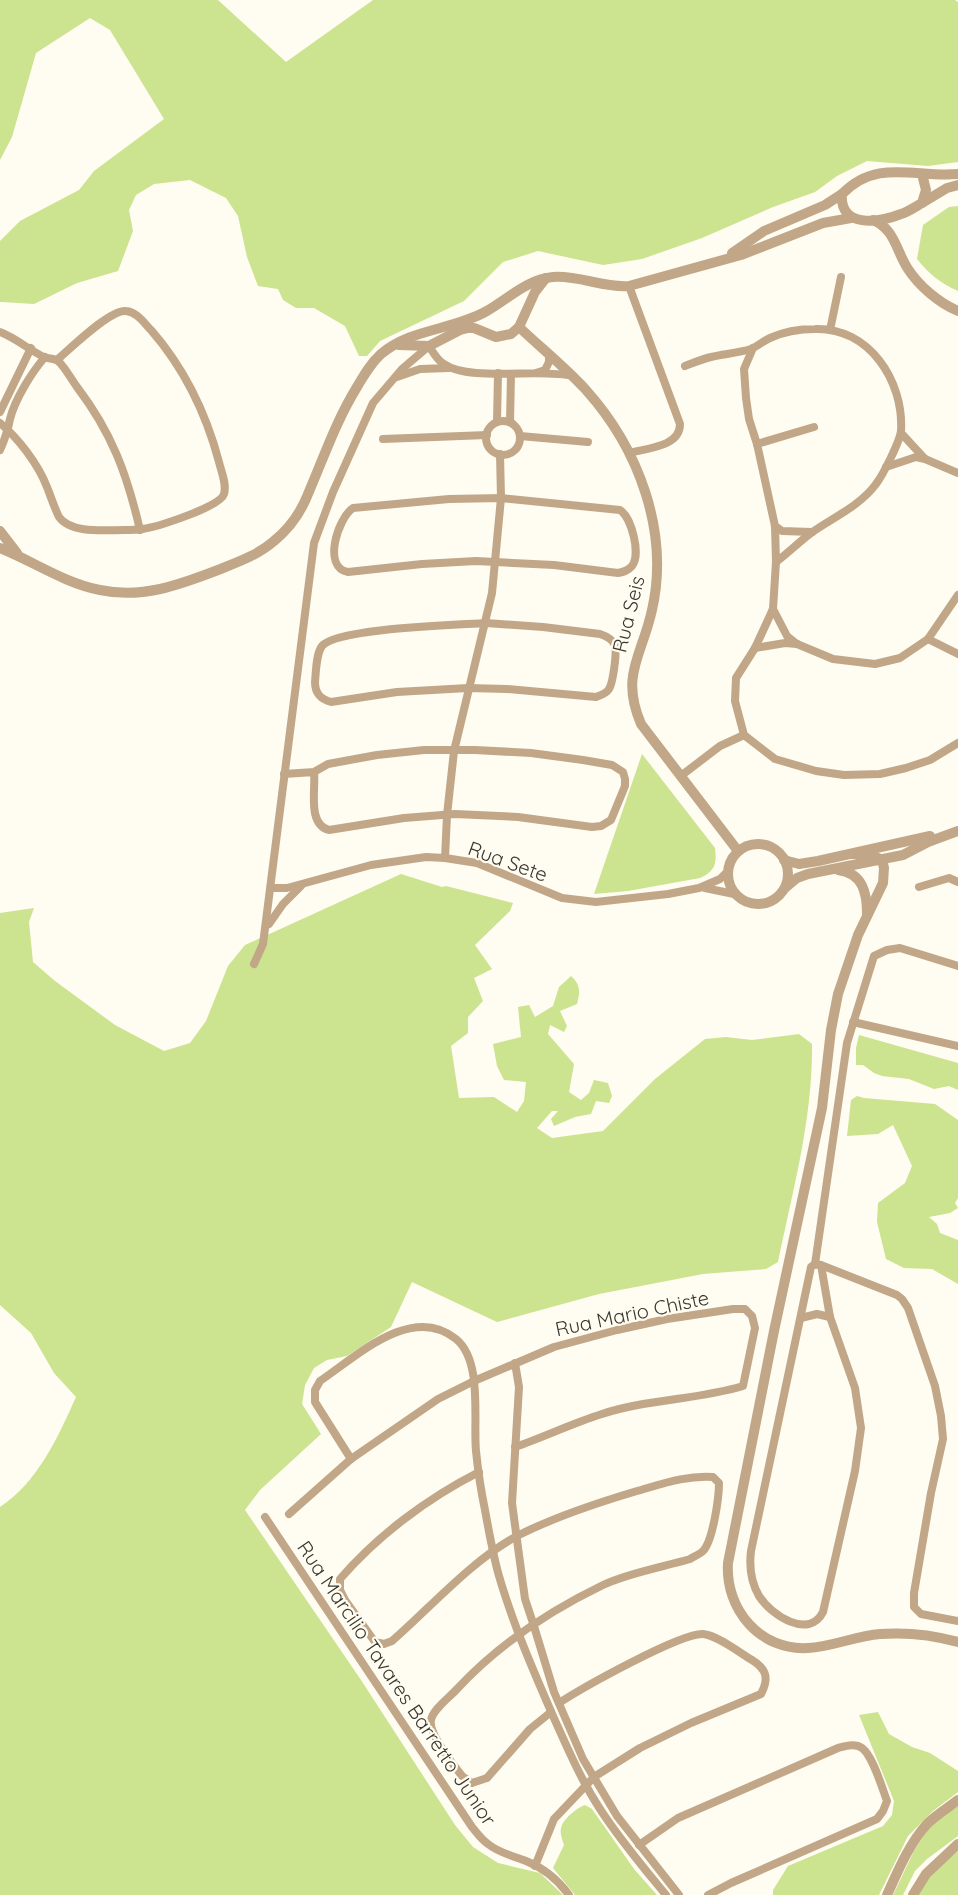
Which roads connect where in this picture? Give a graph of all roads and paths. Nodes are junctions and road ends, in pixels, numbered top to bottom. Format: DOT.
graph roads {
  1 [pos="922,174"];
  2 [pos="958,174"];
  3 [pos="958,185"];
  4 [pos="842,194"];
  5 [pos="922,203"];
  6 [pos="902,214"];
  7 [pos="851,218"];
  8 [pos="872,220"];
  9 [pos="895,241"];
  10 [pos="708,264"];
  11 [pos="841,277"];
  12 [pos="546,278"];
  13 [pos="629,286"];
  14 [pos="508,298"];
  15 [pos="958,311"];
  16 [pos="525,315"];
  17 [pos="477,316"];
  18 [pos="519,327"];
  19 [pos="438,329"];
  20 [pos="830,330"];
  21 [pos="481,331"];
  22 [pos="0,332"];
  23 [pos="393,346"];
  24 [pos="429,346"];
  25 [pos="31,348"];
  26 [pos="753,348"];
  27 [pos="549,354"];
  28 [pos="45,357"];
  29 [pos="57,360"];
  30 [pos="685,366"];
  31 [pos="451,368"];
  32 [pos="498,373"];
  33 [pos="532,373"];
  34 [pos="511,374"];
  35 [pos="573,376"];
  36 [pos="394,378"];
  37 [pos="0,412"];
  38 [pos="497,422"];
  39 [pos="510,422"];
  40 [pos="0,423"];
  41 [pos="814,428"];
  42 [pos="9,430"];
  43 [pos="901,433"];
  44 [pos="487,435"];
  45 [pos="520,436"];
  46 [pos="383,439"];
  47 [pos="588,442"];
  48 [pos="757,444"];
  49 [pos="0,450"];
  50 [pos="629,453"];
  51 [pos="500,454"];
  52 [pos="925,459"];
  53 [pos="886,467"];
  54 [pos="958,474"];
  55 [pos="501,498"];
  56 [pos="775,526"];
  57 [pos="140,530"];
  58 [pos="0,531"];
  59 [pos="812,532"];
  60 [pos="0,548"];
  61 [pos="19,555"];
  62 [pos="496,562"];
  63 [pos="776,562"];
  64 [pos="957,599"];
  65 [pos="773,609"];
  66 [pos="486,623"];
  67 [pos="928,639"];
  68 [pos="797,644"];
  69 [pos="756,648"];
  70 [pos="958,654"];
  71 [pos="468,688"];
  72 [pos="744,735"];
  73 [pos="958,743"];
  74 [pos="454,751"];
  75 [pos="314,772"];
  76 [pos="284,774"];
  77 [pos="682,776"];
  78 [pos="447,815"];
  79 [pos="958,831"];
  80 [pos="738,851"];
  81 [pos="850,854"];
  82 [pos="903,855"];
  83 [pos="445,858"];
  84 [pos="784,860"];
  85 [pos="882,860"];
  86 [pos="827,870"];
  87 [pos="728,872"];
  88 [pos="308,882"];
  89 [pos="958,882"];
  90 [pos="883,883"];
  91 [pos="919,887"];
  92 [pos="271,888"];
  93 [pos="699,888"];
  94 [pos="784,888"];
  95 [pos="734,894"];
  96 [pos="867,917"];
  97 [pos="265,933"];
  98 [pos="254,964"];
  99 [pos="958,966"];
  100 [pos="854,1022"];
  101 [pos="958,1046"];
  102 [pos="818,1265"];
  103 [pos="831,1317"];
  104 [pos="801,1318"];
  105 [pos="515,1363"];
  106 [pos="474,1381"];
  107 [pos="515,1447"];
  108 [pos="351,1459"];
  109 [pos="479,1472"];
  110 [pos="289,1514"];
  111 [pos="264,1517"];
  112 [pos="517,1536"];
  113 [pos="494,1552"];
  114 [pos="958,1621"];
  115 [pos="533,1623"];
  116 [pos="519,1634"];
  117 [pos="958,1642"];
  118 [pos="559,1703"];
  119 [pos="551,1712"];
  120 [pos="594,1777"];
  121 [pos="587,1784"];
  122 [pos="958,1800"];
  123 [pos="958,1844"];
  124 [pos="639,1845"];
  125 [pos="536,1866"];
  126 [pos="569,1895"];
  127 [pos="666,1895"];
  128 [pos="679,1895"];
  129 [pos="708,1895"];
  130 [pos="887,1895"];
  131 [pos="913,1895"];
  1 -- 2 [label="street"];
  1 -- 4 [label="street"];
  1 -- 5 [label="street"];
  3 -- 5 [label="street"];
  4 -- 7 [label="street"];
  4 -- 10 [label="street"];
  5 -- 6 [label="street"];
  6 -- 8 [label="street"];
  6 -- 9 [label="street"];
  7 -- 8 [label="street"];
  7 -- 10 [label="street"];
  8 -- 9 [label="street"];
  9 -- 15 [label="street"];
  10 -- 13 [label="street"];
  11 -- 20 [label="street"];
  12 -- 13 [label="street"];
  12 -- 14 [label="street"];
  12 -- 16 [label="street"];
  13 -- 50 [label="street"];
  14 -- 16 [label="street"];
  14 -- 17 [label="street"];
  16 -- 18 [label="street"];
  17 -- 19 [label="street"];
  17 -- 21 [label="street"];
  18 -- 21 [label="street"];
  18 -- 27 [label="street, Rua Seis"];
  19 -- 23 [label="street"];
  19 -- 24 [label="street"];
  20 -- 26 [label="street"];
  20 -- 43 [label="street"];
  21 -- 24 [label="street"];
  22 -- 25 [label="street"];
  23 -- 24 [label="street"];
  23 -- 61 [label="street"];
  24 -- 31 [label="street"];
  24 -- 36 [label="street"];
  25 -- 28 [label="street"];
  25 -- 37 [label="street"];
  26 -- 30 [label="street"];
  26 -- 48 [label="street"];
  27 -- 33 [label="street"];
  27 -- 35 [label="street, Rua Seis"];
  28 -- 29 [label="street"];
  28 -- 42 [label="street"];
  29 -- 57 [label="street"];
  29 -- 57 [label="street"];
  31 -- 32 [label="street"];
  31 -- 36 [label="street"];
  32 -- 34 [label="street"];
  32 -- 38 [label="street"];
  33 -- 34 [label="street"];
  33 -- 35 [label="street"];
  34 -- 39 [label="street"];
  35 -- 50 [label="street, Rua Seis"];
  36 -- 76 [label="street"];
  38 -- 39 [label="street"];
  38 -- 44 [label="street"];
  39 -- 45 [label="street"];
  40 -- 42 [label="street"];
  41 -- 48 [label="street"];
  42 -- 49 [label="street"];
  42 -- 57 [label="street"];
  43 -- 52 [label="street"];
  43 -- 53 [label="street"];
  44 -- 46 [label="street"];
  44 -- 51 [label="street"];
  45 -- 47 [label="street"];
  45 -- 51 [label="street"];
  48 -- 56 [label="street"];
  50 -- 77 [label="street, Rua Seis"];
  51 -- 55 [label="street"];
  52 -- 53 [label="street"];
  52 -- 54 [label="street"];
  53 -- 59 [label="street"];
  55 -- 62 [label="street"];
  55 -- 62 [label="street"];
  55 -- 62 [label="street"];
  56 -- 59 [label="street"];
  56 -- 63 [label="street"];
  58 -- 61 [label="street"];
  59 -- 63 [label="street"];
  60 -- 61 [label="street"];
  62 -- 66 [label="street"];
  63 -- 65 [label="street"];
  64 -- 67 [label="street"];
  65 -- 68 [label="street"];
  65 -- 69 [label="street"];
  66 -- 71 [label="street"];
  66 -- 71 [label="street"];
  66 -- 71 [label="street"];
  67 -- 68 [label="street"];
  67 -- 70 [label="street"];
  68 -- 69 [label="street"];
  69 -- 72 [label="street"];
  71 -- 74 [label="street"];
  72 -- 73 [label="street"];
  72 -- 77 [label="street"];
  74 -- 75 [label="street"];
  74 -- 78 [label="street"];
  74 -- 78 [label="street"];
  75 -- 76 [label="street"];
  75 -- 78 [label="street"];
  76 -- 92 [label="street"];
  77 -- 80 [label="street, Rua Seis"];
  78 -- 83 [label="street"];
  79 -- 81 [label="street"];
  79 -- 82 [label="street"];
  80 -- 84 [label="street"];
  80 -- 87 [label="street"];
  81 -- 84 [label="street"];
  81 -- 85 [label="street"];
  82 -- 85 [label="street"];
  82 -- 90 [label="street"];
  83 -- 88 [label="street, Rua Sete"];
  83 -- 93 [label="street, Rua Sete"];
  84 -- 94 [label="street"];
  85 -- 86 [label="street"];
  85 -- 90 [label="street"];
  86 -- 94 [label="street"];
  86 -- 96 [label="street"];
  87 -- 93 [label="street, Rua Sete"];
  87 -- 95 [label="street"];
  88 -- 92 [label="street, Rua Sete"];
  88 -- 97 [label="street"];
  89 -- 91 [label="street"];
  90 -- 96 [label="street"];
  92 -- 97 [label="street"];
  93 -- 95 [label="street, Rua Sete"];
  94 -- 95 [label="street"];
  96 -- 117 [label="street"];
  97 -- 98 [label="street"];
  99 -- 100 [label="street"];
  100 -- 101 [label="street"];
  100 -- 102 [label="street"];
  102 -- 103 [label="street"];
  102 -- 104 [label="street"];
  102 -- 114 [label="street"];
  103 -- 104 [label="street"];
  103 -- 104 [label="street"];
  105 -- 106 [label="street, Rua Mario Chiste"];
  105 -- 107 [label="street"];
  105 -- 107 [label="street, Rua Mario Chiste"];
  106 -- 108 [label="street, Rua Mario Chiste"];
  106 -- 108 [label="street"];
  106 -- 109 [label="street"];
  107 -- 112 [label="street"];
  108 -- 110 [label="street, Rua Mario Chiste"];
  109 -- 113 [label="street"];
  109 -- 113 [label="street"];
  111 -- 125 [label="street, Rua Marcilio Tavares Barretto Junior"];
  112 -- 113 [label="street"];
  112 -- 115 [label="street"];
  112 -- 115 [label="street"];
  113 -- 116 [label="street"];
  115 -- 116 [label="street"];
  115 -- 118 [label="street"];
  116 -- 119 [label="street"];
  116 -- 119 [label="street"];
  118 -- 120 [label="street"];
  118 -- 120 [label="street"];
  119 -- 121 [label="street"];
  120 -- 121 [label="street"];
  120 -- 124 [label="street"];
  121 -- 125 [label="street"];
  121 -- 127 [label="street"];
  122 -- 130 [label="street"];
  123 -- 131 [label="street"];
  124 -- 128 [label="street"];
  124 -- 129 [label="street"];
  125 -- 126 [label="street, Rua Marcilio Tavares Barretto Junior"];
}
